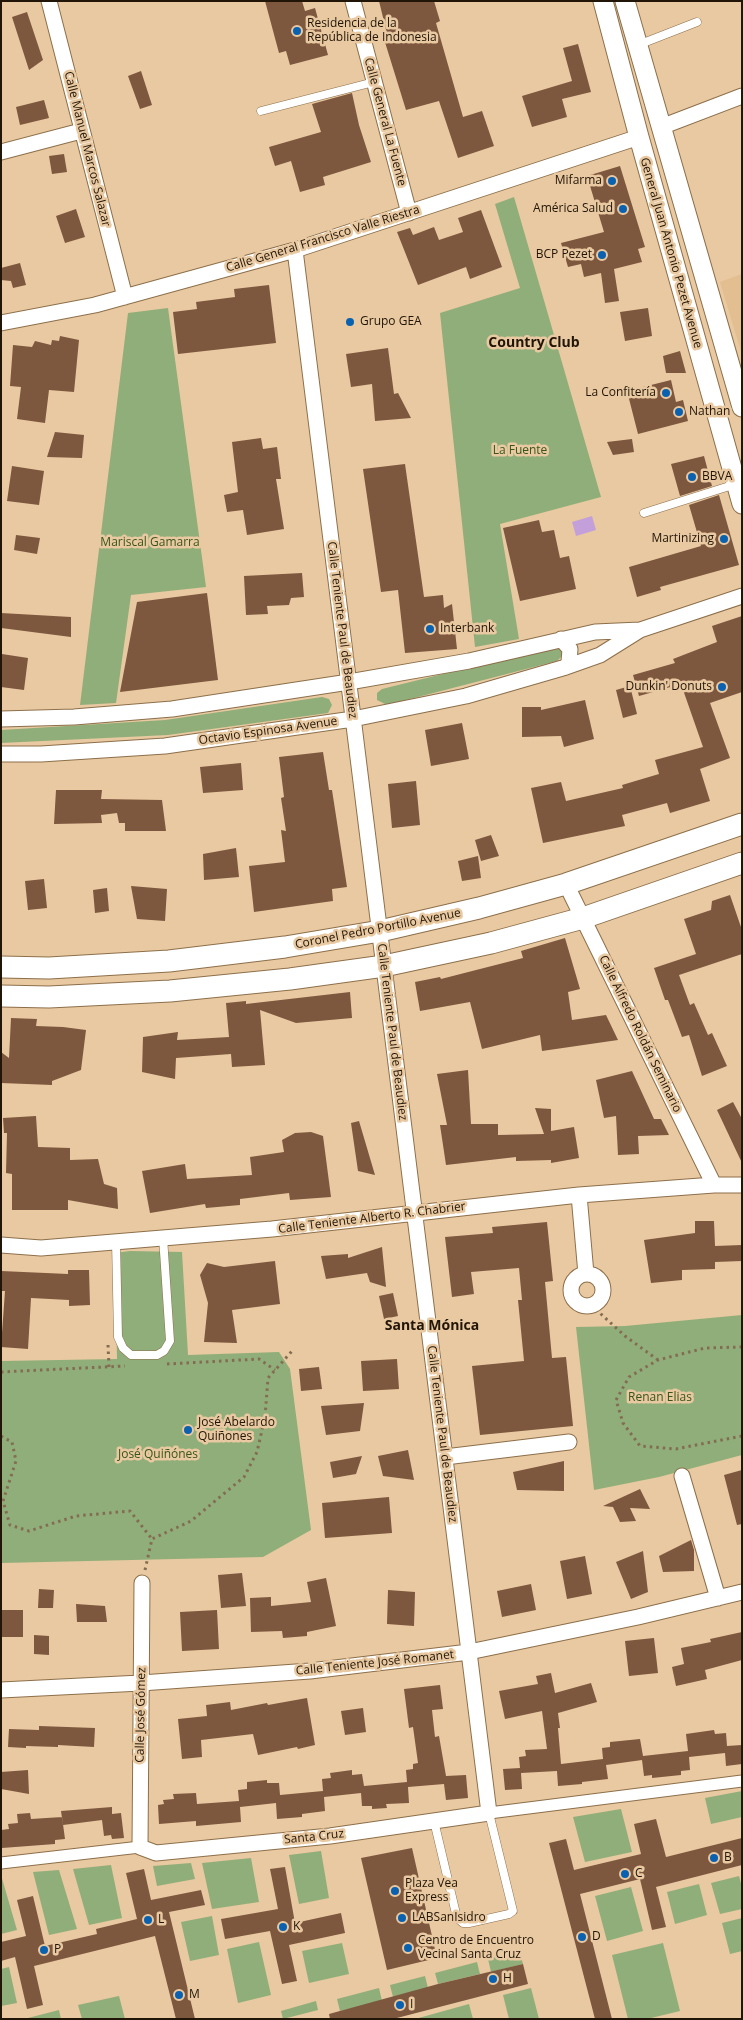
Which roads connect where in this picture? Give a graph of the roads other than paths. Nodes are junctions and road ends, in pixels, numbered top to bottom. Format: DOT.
graph roads {
  1 [pos="49,1"];
  2 [pos="353,1"];
  3 [pos="603,1"];
  4 [pos="625,1"];
  5 [pos="697,22"];
  6 [pos="638,45"];
  7 [pos="374,82"];
  8 [pos="742,96"];
  9 [pos="261,111"];
  10 [pos="661,127"];
  11 [pos="81,131"];
  12 [pos="639,137"];
  13 [pos="1,152"];
  14 [pos="409,213"];
  15 [pos="295,250"];
  16 [pos="125,297"];
  17 [pos="1,323"];
  18 [pos="742,407"];
  19 [pos="736,484"];
  20 [pos="742,504"];
  21 [pos="644,513"];
  22 [pos="742,596"];
  23 [pos="640,630"];
  24 [pos="561,639"];
  25 [pos="566,667"];
  26 [pos="349,682"];
  27 [pos="1,718"];
  28 [pos="353,719"];
  29 [pos="1,754"];
  30 [pos="742,824"];
  31 [pos="742,863"];
  32 [pos="566,884"];
  33 [pos="583,918"];
  34 [pos="380,931"];
  35 [pos="384,966"];
  36 [pos="1,967"];
  37 [pos="1,996"];
  38 [pos="714,1185"];
  39 [pos="742,1186"];
  40 [pos="579,1195"];
  41 [pos="415,1212"];
  42 [pos="163,1237"];
  43 [pos="116,1241"];
  44 [pos="1,1245"];
  45 [pos="586,1274"];
  46 [pos="569,1442"];
  47 [pos="445,1458"];
  48 [pos="682,1476"];
  49 [pos="142,1583"];
  50 [pos="742,1592"];
  51 [pos="718,1598"];
  52 [pos="469,1652"];
  53 [pos="141,1683"];
  54 [pos="1,1690"];
  55 [pos="742,1781"];
  56 [pos="489,1813"];
  57 [pos="434,1821"];
  58 [pos="140,1847"];
  59 [pos="1,1863"];
  1 -- 11 [label="street, Calle Manuel Marcos Salazar"];
  2 -- 7 [label="street, Calle General La Fuente"];
  3 -- 12 [label="street, General Juan Antonio Pezet Avenue"];
  4 -- 6 [label="street, General Juan Antonio Pezet Avenue"];
  5 -- 6 [label="lane"];
  6 -- 10 [label="street, General Juan Antonio Pezet Avenue"];
  7 -- 9 [label="lane"];
  7 -- 14 [label="street, Calle General La Fuente"];
  8 -- 10 [label="street"];
  10 -- 18 [label="street, General Juan Antonio Pezet Avenue"];
  11 -- 13 [label="street"];
  11 -- 16 [label="street, Calle Manuel Marcos Salazar"];
  12 -- 14 [label="street, Calle General Francisco Valle Riestra"];
  12 -- 19 [label="street, General Juan Antonio Pezet Avenue"];
  14 -- 15 [label="street, Calle General Francisco Valle Riestra"];
  15 -- 16 [label="street, Calle General Francisco Valle Riestra"];
  15 -- 26 [label="street, Calle Teniente Paul de Beaudiez"];
  16 -- 17 [label="street, Calle General Francisco Valle Riestra"];
  19 -- 20 [label="street, General Juan Antonio Pezet Avenue"];
  19 -- 21 [label="lane"];
  22 -- 23 [label="street, Octavio Espinosa Avenue"];
  23 -- 24 [label="street, Octavio Espinosa Avenue"];
  23 -- 25 [label="street, Octavio Espinosa Avenue"];
  24 -- 25 [label="street"];
  24 -- 26 [label="street, Octavio Espinosa Avenue"];
  25 -- 28 [label="street, Octavio Espinosa Avenue"];
  26 -- 27 [label="street, Octavio Espinosa Avenue"];
  26 -- 28 [label="street, Calle Teniente Paul de Beaudiez"];
  28 -- 29 [label="street, Octavio Espinosa Avenue"];
  28 -- 34 [label="street, Calle Teniente Paul de Beaudiez"];
  30 -- 32 [label="main road, Coronel Pedro Portillo Avenue"];
  31 -- 33 [label="main road"];
  32 -- 33 [label="street, Calle Alfredo Roldán Seminario"];
  32 -- 34 [label="main road, Coronel Pedro Portillo Avenue"];
  33 -- 35 [label="main road"];
  33 -- 38 [label="street, Calle Alfredo Roldán Seminario"];
  34 -- 35 [label="street, Calle Teniente Paul de Beaudiez"];
  34 -- 36 [label="main road, Coronel Pedro Portillo Avenue"];
  35 -- 37 [label="main road"];
  35 -- 41 [label="street, Calle Teniente Paul de Beaudiez"];
  38 -- 39 [label="street, Calle Teniente Alberto R. Chabrier"];
  38 -- 40 [label="street, Calle Teniente Alberto R. Chabrier"];
  40 -- 41 [label="street, Calle Teniente Alberto R. Chabrier"];
  40 -- 45 [label="street"];
  41 -- 42 [label="street, Calle Teniente Alberto R. Chabrier"];
  41 -- 47 [label="street, Calle Teniente Paul de Beaudiez"];
  42 -- 43 [label="street, Calle Teniente Alberto R. Chabrier"];
  42 -- 43 [label="lane"];
  43 -- 44 [label="street, Calle Teniente Alberto R. Chabrier"];
  45 -- 45 [label="street"];
  46 -- 47 [label="street"];
  47 -- 52 [label="street, Calle Teniente Paul de Beaudiez"];
  48 -- 51 [label="street"];
  49 -- 53 [label="street, Calle José Gómez"];
  50 -- 51 [label="street, Calle Teniente José Romanet"];
  51 -- 52 [label="street, Calle Teniente José Romanet"];
  52 -- 53 [label="street, Calle Teniente José Romanet"];
  52 -- 56 [label="street, Calle Teniente Paul de Beaudiez"];
  53 -- 54 [label="street, Calle Teniente José Romanet"];
  53 -- 58 [label="street, Calle José Gómez"];
  55 -- 56 [label="street"];
  56 -- 57 [label="street, Santa Cruz"];
  56 -- 57 [label="lane"];
  57 -- 58 [label="street, Santa Cruz"];
  58 -- 59 [label="street"];
}
